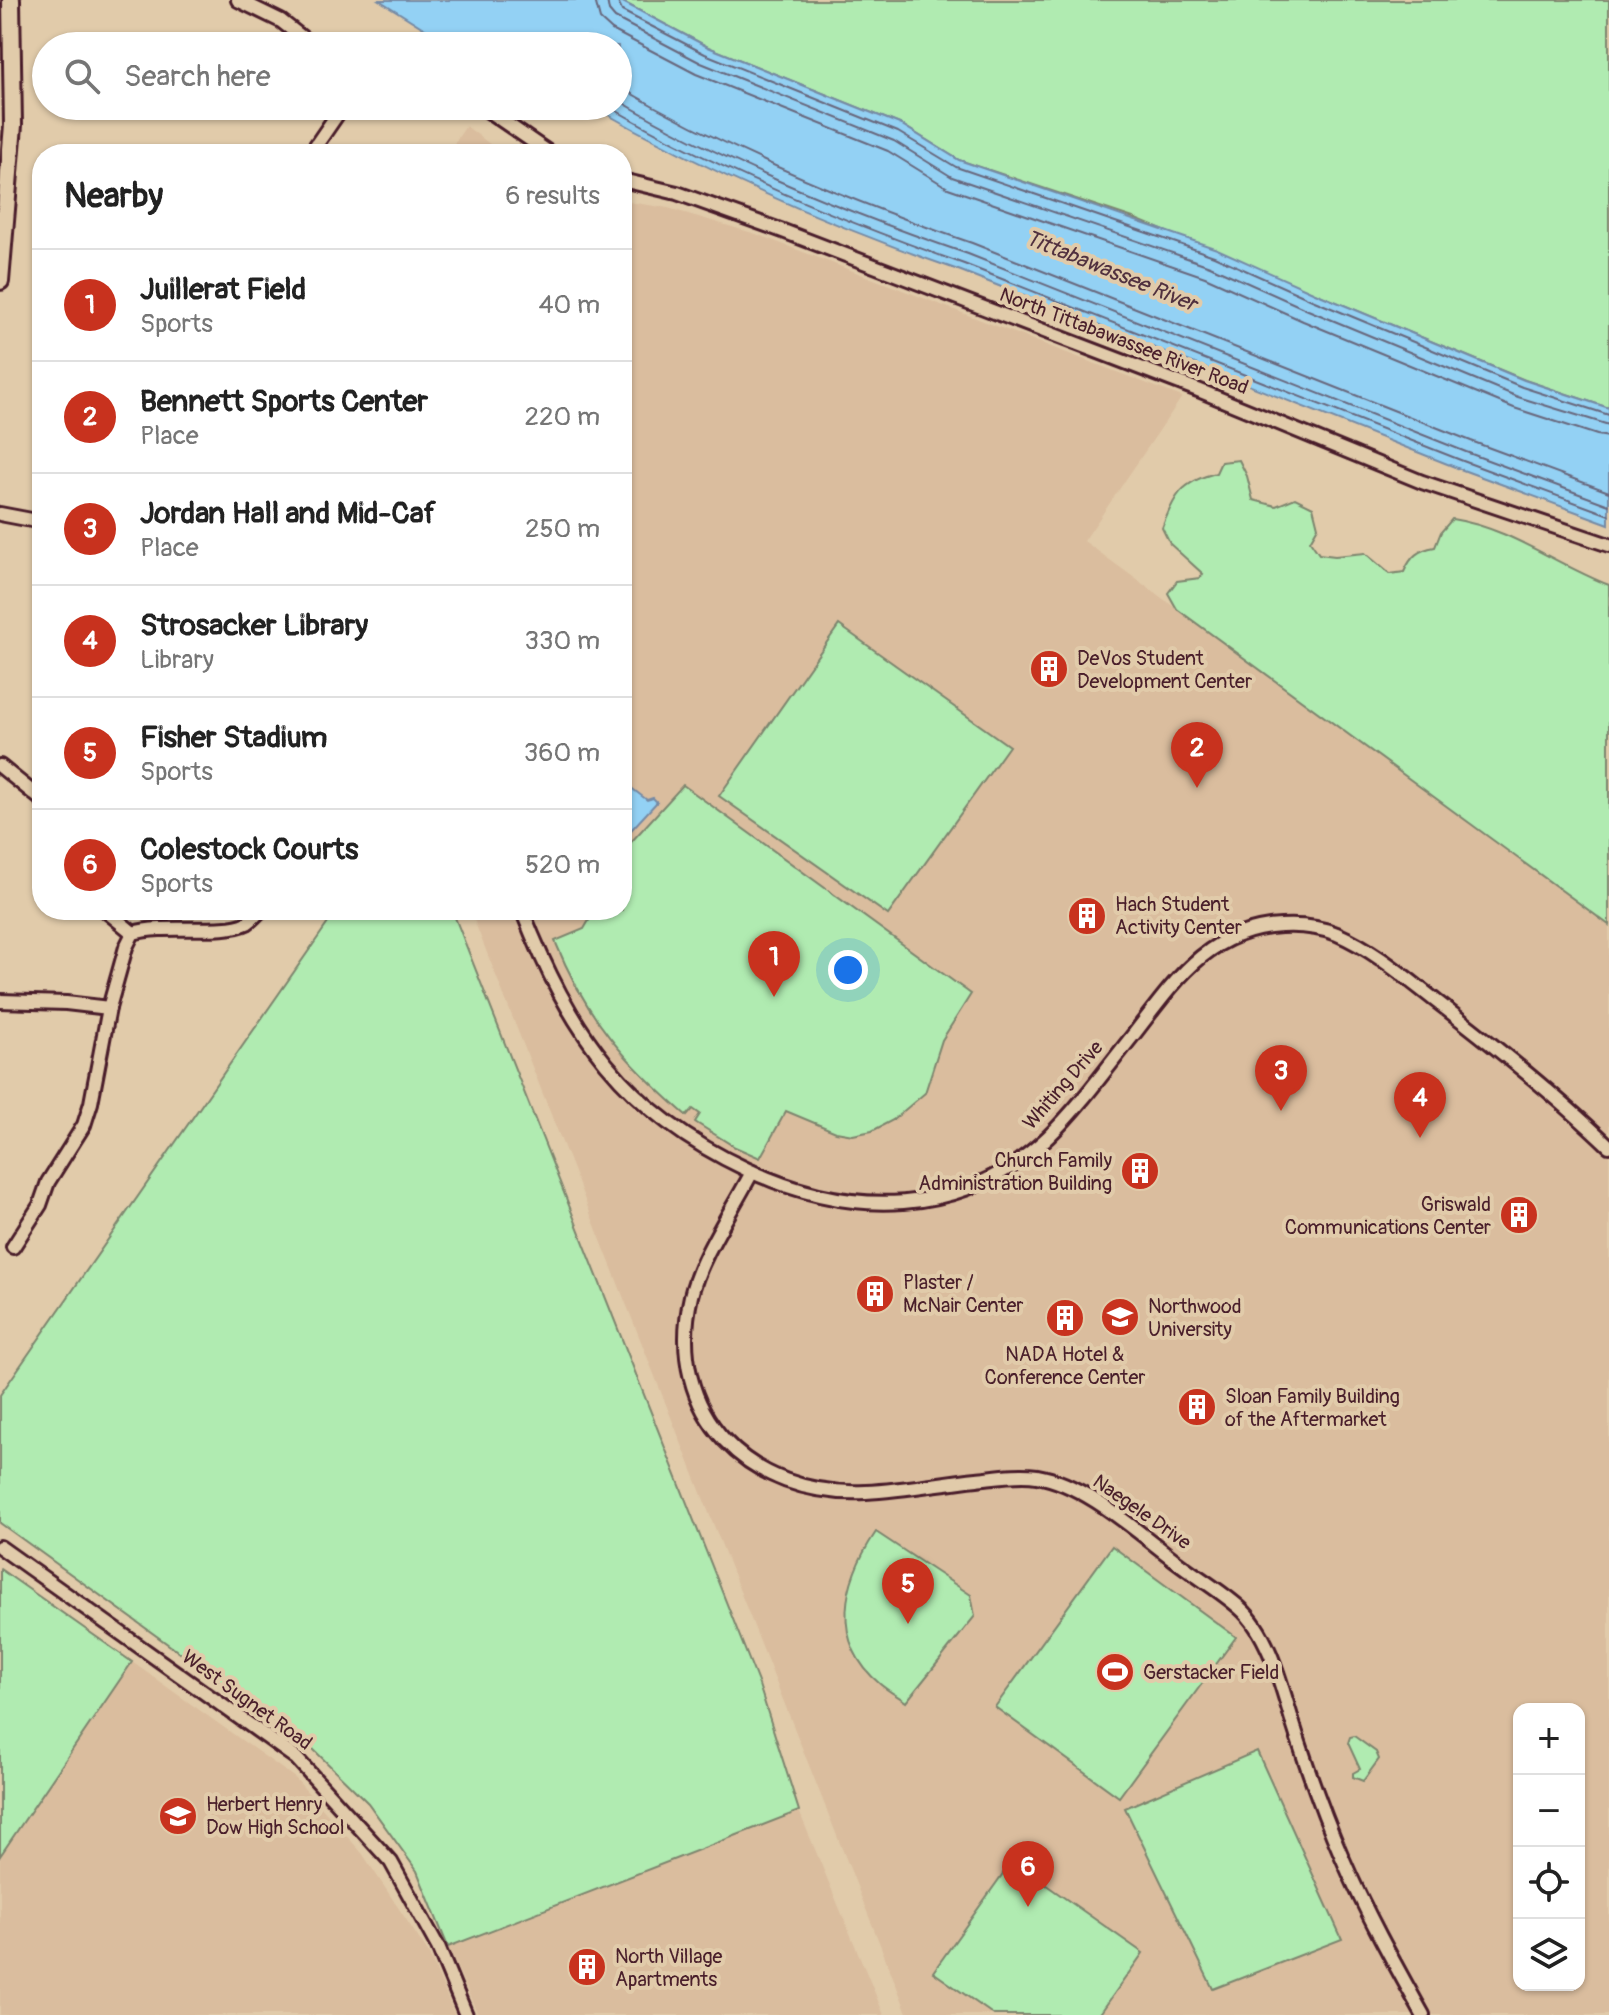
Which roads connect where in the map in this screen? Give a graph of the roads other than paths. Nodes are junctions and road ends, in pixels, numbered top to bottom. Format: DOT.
graph roads {
  1 [pos="11,0"];
  2 [pos="238,0"];
  3 [pos="295,32"];
  4 [pos="333,120"];
  5 [pos="501,120"];
  6 [pos="317,144"];
  7 [pos="536,144"];
  8 [pos="632,182"];
  9 [pos="0,281"];
  10 [pos="0,514"];
  11 [pos="32,520"];
  12 [pos="1609,545"];
  13 [pos="0,766"];
  14 [pos="32,792"];
  15 [pos="117,920"];
  16 [pos="250,920"];
  17 [pos="526,920"];
  18 [pos="133,933"];
  19 [pos="0,1001"];
  20 [pos="109,1008"];
  21 [pos="1609,1146"];
  22 [pos="752,1172"];
  23 [pos="13,1247"];
  24 [pos="0,1547"];
  25 [pos="466,2015"];
  26 [pos="1423,2015"];
  1 -- 9 [label="street"];
  2 -- 3 [label="street"];
  4 -- 6 [label="street"];
  5 -- 7 [label="street"];
  8 -- 12 [label="street, North Tittabawassee River Road"];
  10 -- 11 [label="street"];
  13 -- 14 [label="street"];
  15 -- 18 [label="street"];
  16 -- 18 [label="street"];
  17 -- 22 [label="street, Whiting Drive"];
  18 -- 20 [label="street"];
  19 -- 20 [label="street"];
  20 -- 23 [label="street"];
  21 -- 22 [label="street, Whiting Drive"];
  22 -- 26 [label="street, Naegele Drive"];
  24 -- 25 [label="street, West Sugnet Road"];
}
